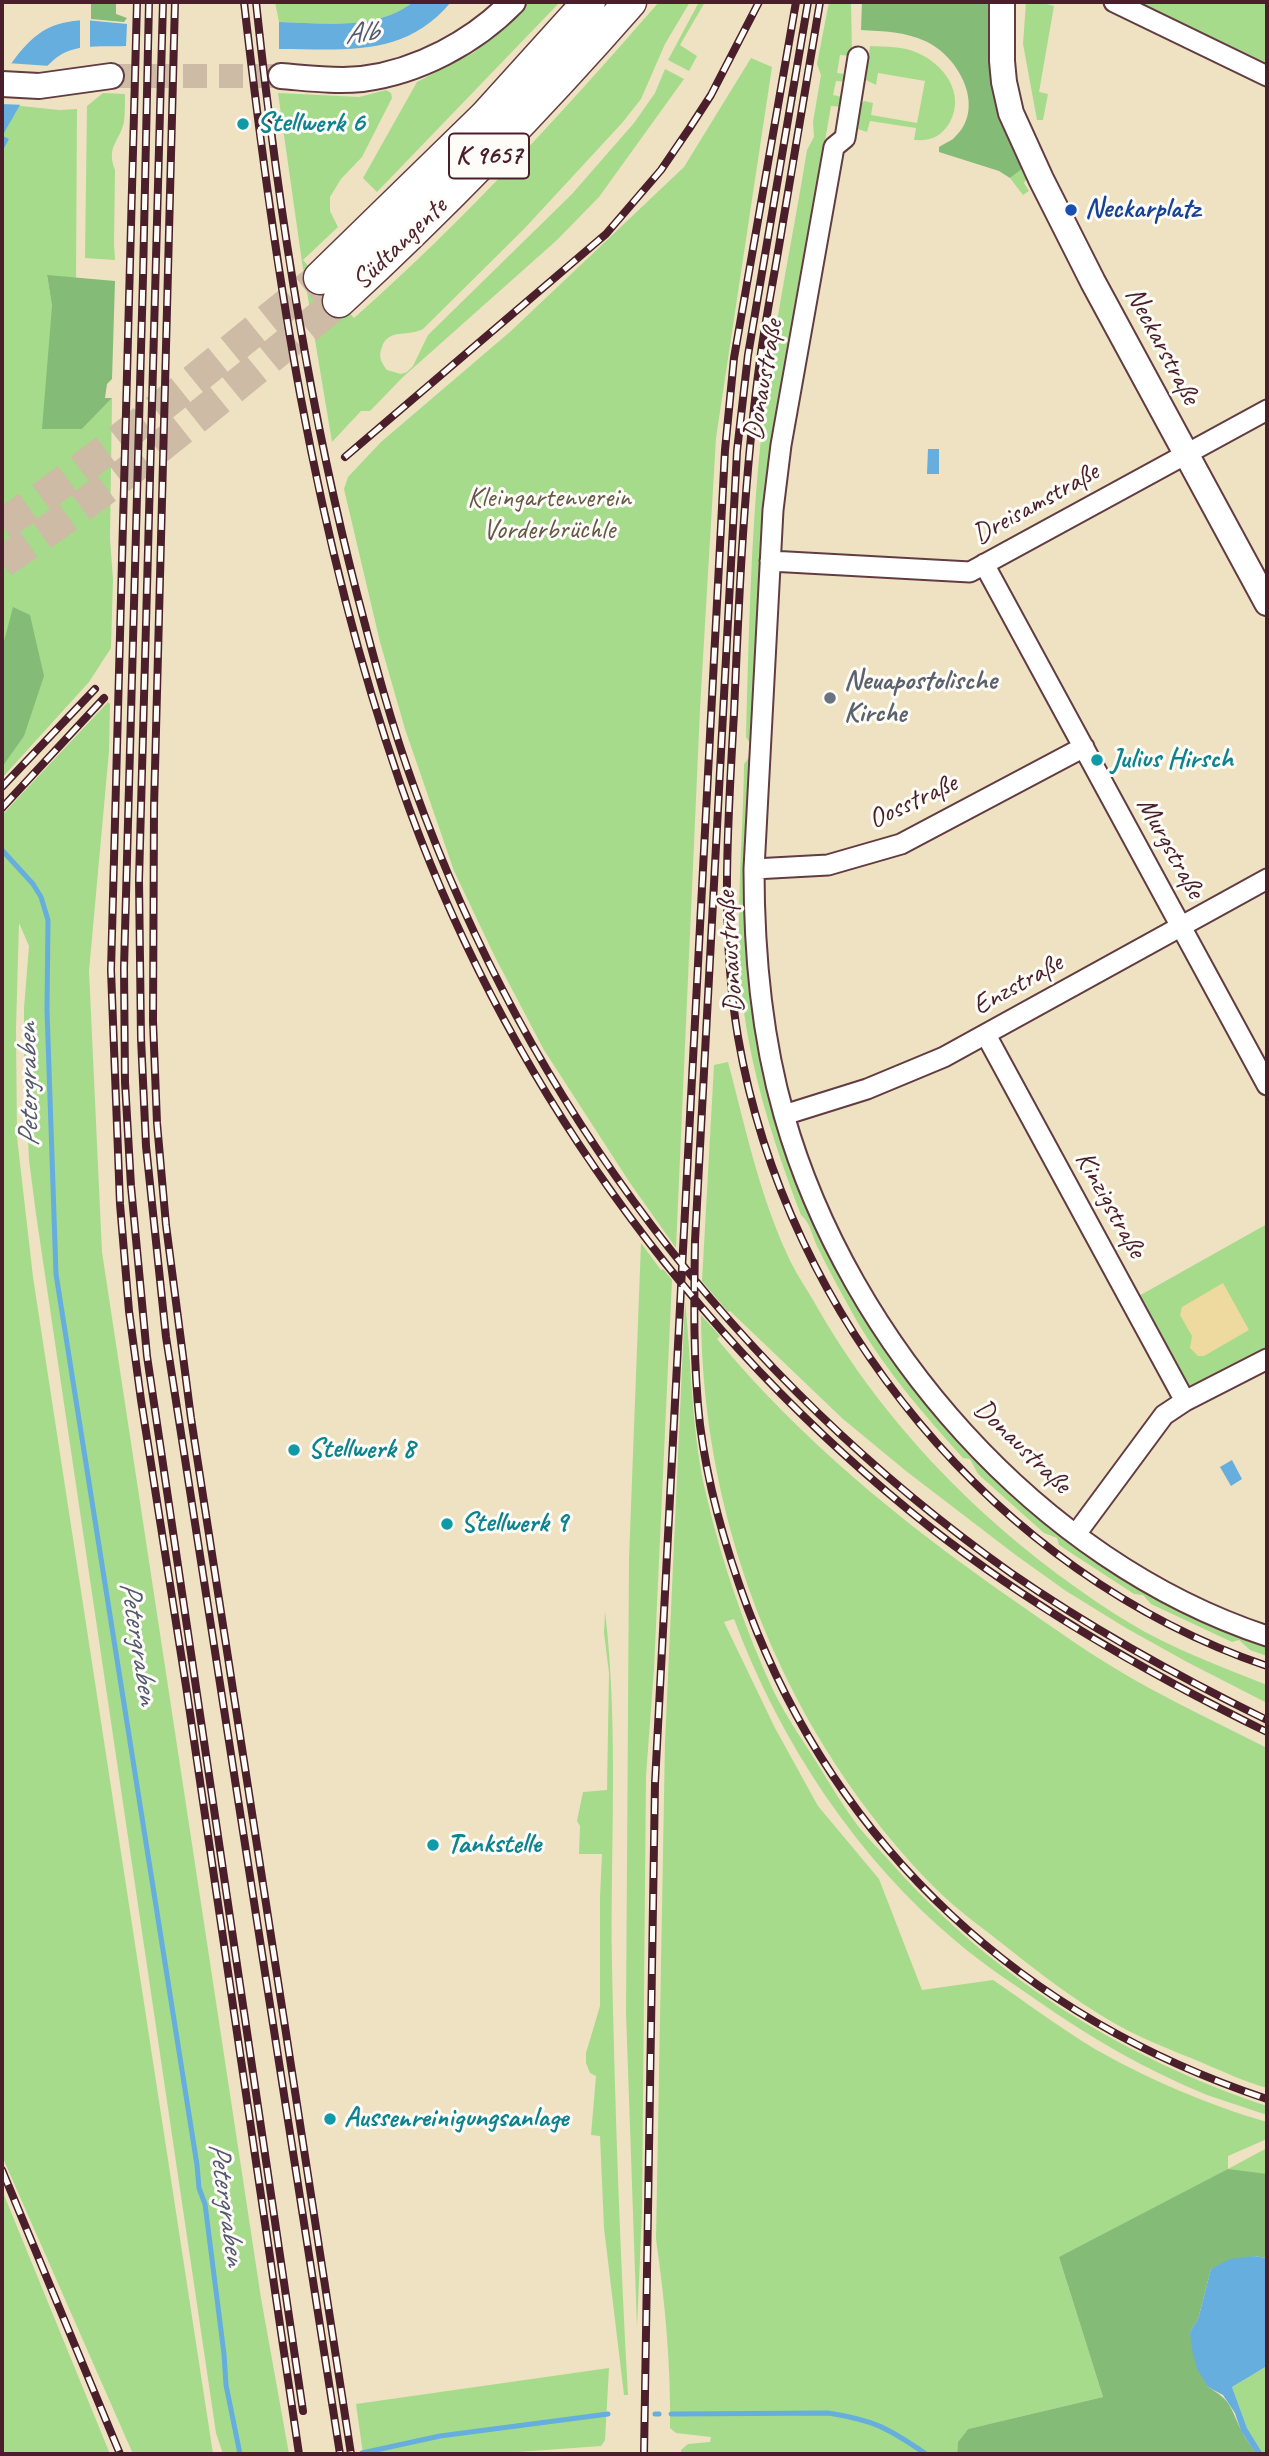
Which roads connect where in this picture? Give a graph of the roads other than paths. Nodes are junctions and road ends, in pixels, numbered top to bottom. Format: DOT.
graph roads {
  1 [pos="513,2"];
  2 [pos="589,2"];
  3 [pos="630,2"];
  4 [pos="1002,2"];
  5 [pos="1114,2"];
  6 [pos="858,57"];
  7 [pos="110,76"];
  8 [pos="281,76"];
  9 [pos="1267,76"];
  10 [pos="2,84"];
  11 [pos="1267,410"];
  12 [pos="1186,453"];
  13 [pos="770,561"];
  14 [pos="984,564"];
  15 [pos="1267,603"];
  16 [pos="1084,747"];
  17 [pos="754,869"];
  18 [pos="1267,879"];
  19 [pos="1181,926"];
  20 [pos="986,1035"];
  21 [pos="1267,1085"];
  22 [pos="784,1115"];
  23 [pos="1267,1359"];
  24 [pos="1185,1401"];
  25 [pos="1076,1534"];
  26 [pos="1267,1636"];
  1 -- 8 [label="street"];
  2 -- 3 [label="highway, Südtangente / K 9657"];
  4 -- 12 [label="street, Neckarstraße"];
  5 -- 9 [label="street"];
  6 -- 13 [label="street, Donaustraße"];
  7 -- 10 [label="street"];
  11 -- 12 [label="street, Dreisamstraße"];
  12 -- 14 [label="street, Dreisamstraße"];
  12 -- 15 [label="street, Neckarstraße"];
  13 -- 14 [label="street, Dreisamstraße"];
  13 -- 17 [label="street, Donaustraße"];
  14 -- 16 [label="street, Murgstraße"];
  16 -- 17 [label="street, Oosstraße"];
  16 -- 19 [label="street, Murgstraße"];
  17 -- 22 [label="street, Donaustraße"];
  18 -- 19 [label="street, Enzstraße"];
  19 -- 20 [label="street, Enzstraße"];
  19 -- 21 [label="street, Murgstraße"];
  20 -- 22 [label="street, Enzstraße"];
  20 -- 24 [label="street, Kinzigstraße"];
  22 -- 25 [label="street, Donaustraße"];
  23 -- 24 [label="street"];
  24 -- 25 [label="street"];
  25 -- 26 [label="street, Donaustraße"];
}
